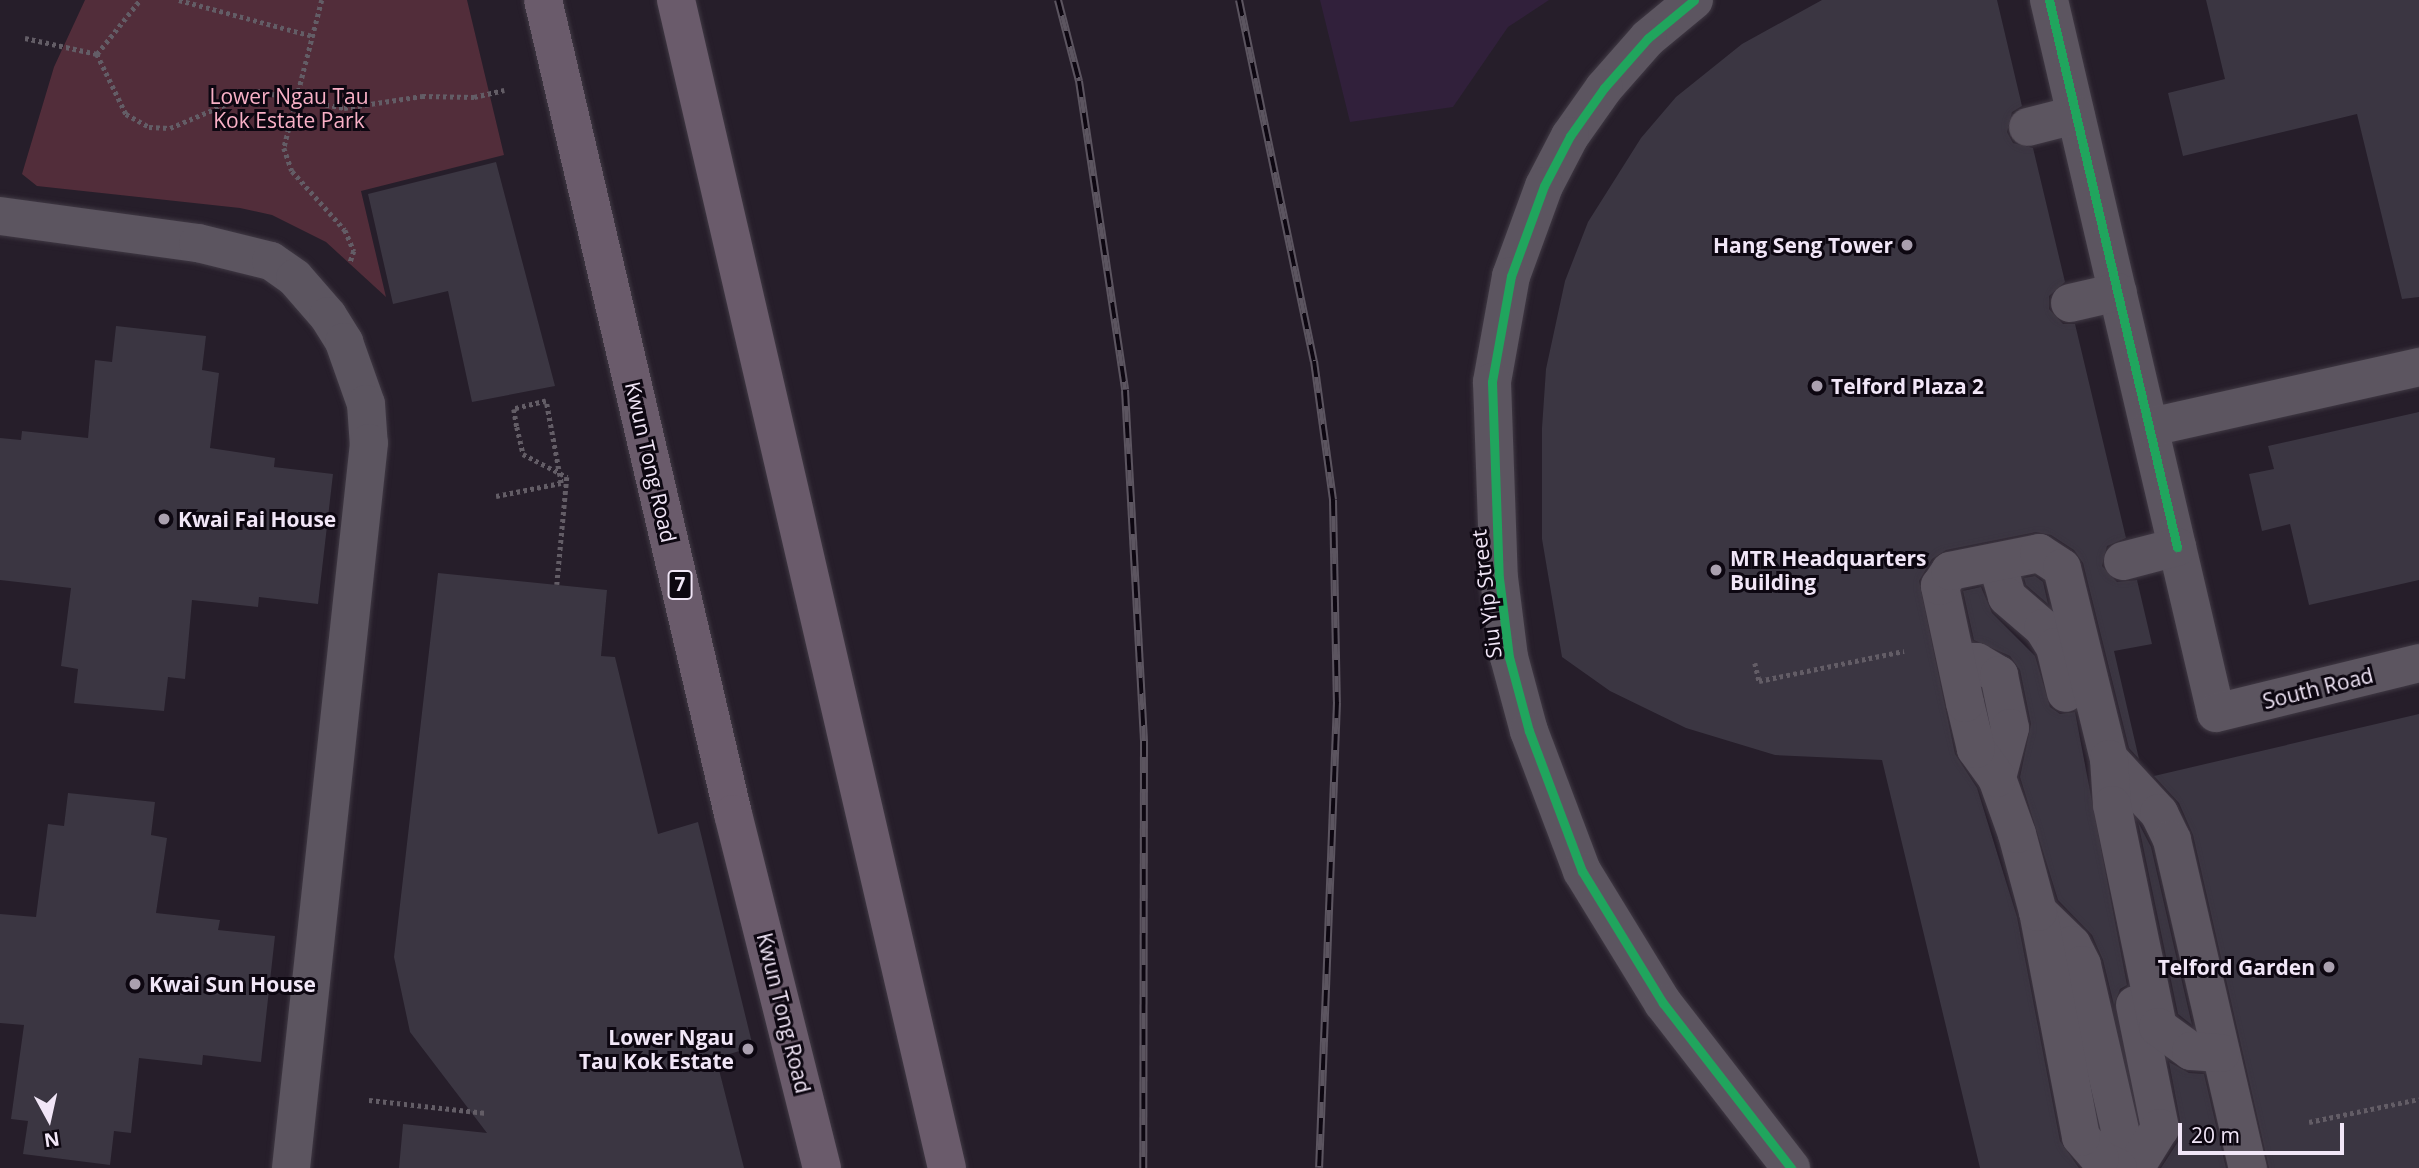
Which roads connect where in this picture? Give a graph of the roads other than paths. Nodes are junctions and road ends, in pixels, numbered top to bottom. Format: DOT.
graph roads {
  1 [pos="543,0"];
  2 [pos="676,0"];
  3 [pos="1694,0"];
  4 [pos="2049,0"];
  5 [pos="2075,116"];
  6 [pos="2028,127"];
  7 [pos="0,216"];
  8 [pos="2118,292"];
  9 [pos="2070,303"];
  10 [pos="2419,367"];
  11 [pos="2151,428"];
  12 [pos="2177,547"];
  13 [pos="2123,561"];
  14 [pos="1997,562"];
  15 [pos="2419,663"];
  16 [pos="2109,759"];
  17 [pos="2038,912"];
  18 [pos="2221,1053"];
  19 [pos="290,1168"];
  20 [pos="822,1168"];
  21 [pos="947,1168"];
  22 [pos="1791,1168"];
  23 [pos="2118,1168"];
  24 [pos="2129,1168"];
  25 [pos="2135,1168"];
  26 [pos="2248,1168"];
  1 -- 20 [label="highway, Kwun Tong Road / 7"];
  2 -- 21 [label="highway"];
  3 -- 22 [label="street, Siu Yip Street"];
  4 -- 5 [label="street"];
  5 -- 6 [label="street"];
  5 -- 8 [label="street"];
  7 -- 19 [label="street"];
  8 -- 9 [label="street"];
  8 -- 11 [label="street"];
  10 -- 11 [label="street"];
  11 -- 12 [label="street"];
  12 -- 13 [label="street"];
  12 -- 15 [label="street, South Road"];
  14 -- 16 [label="street"];
  14 -- 17 [label="street"];
  14 -- 25 [label="street"];
  16 -- 18 [label="street"];
  16 -- 18 [label="street"];
  17 -- 23 [label="street"];
  17 -- 24 [label="street"];
  18 -- 26 [label="street"];
}
